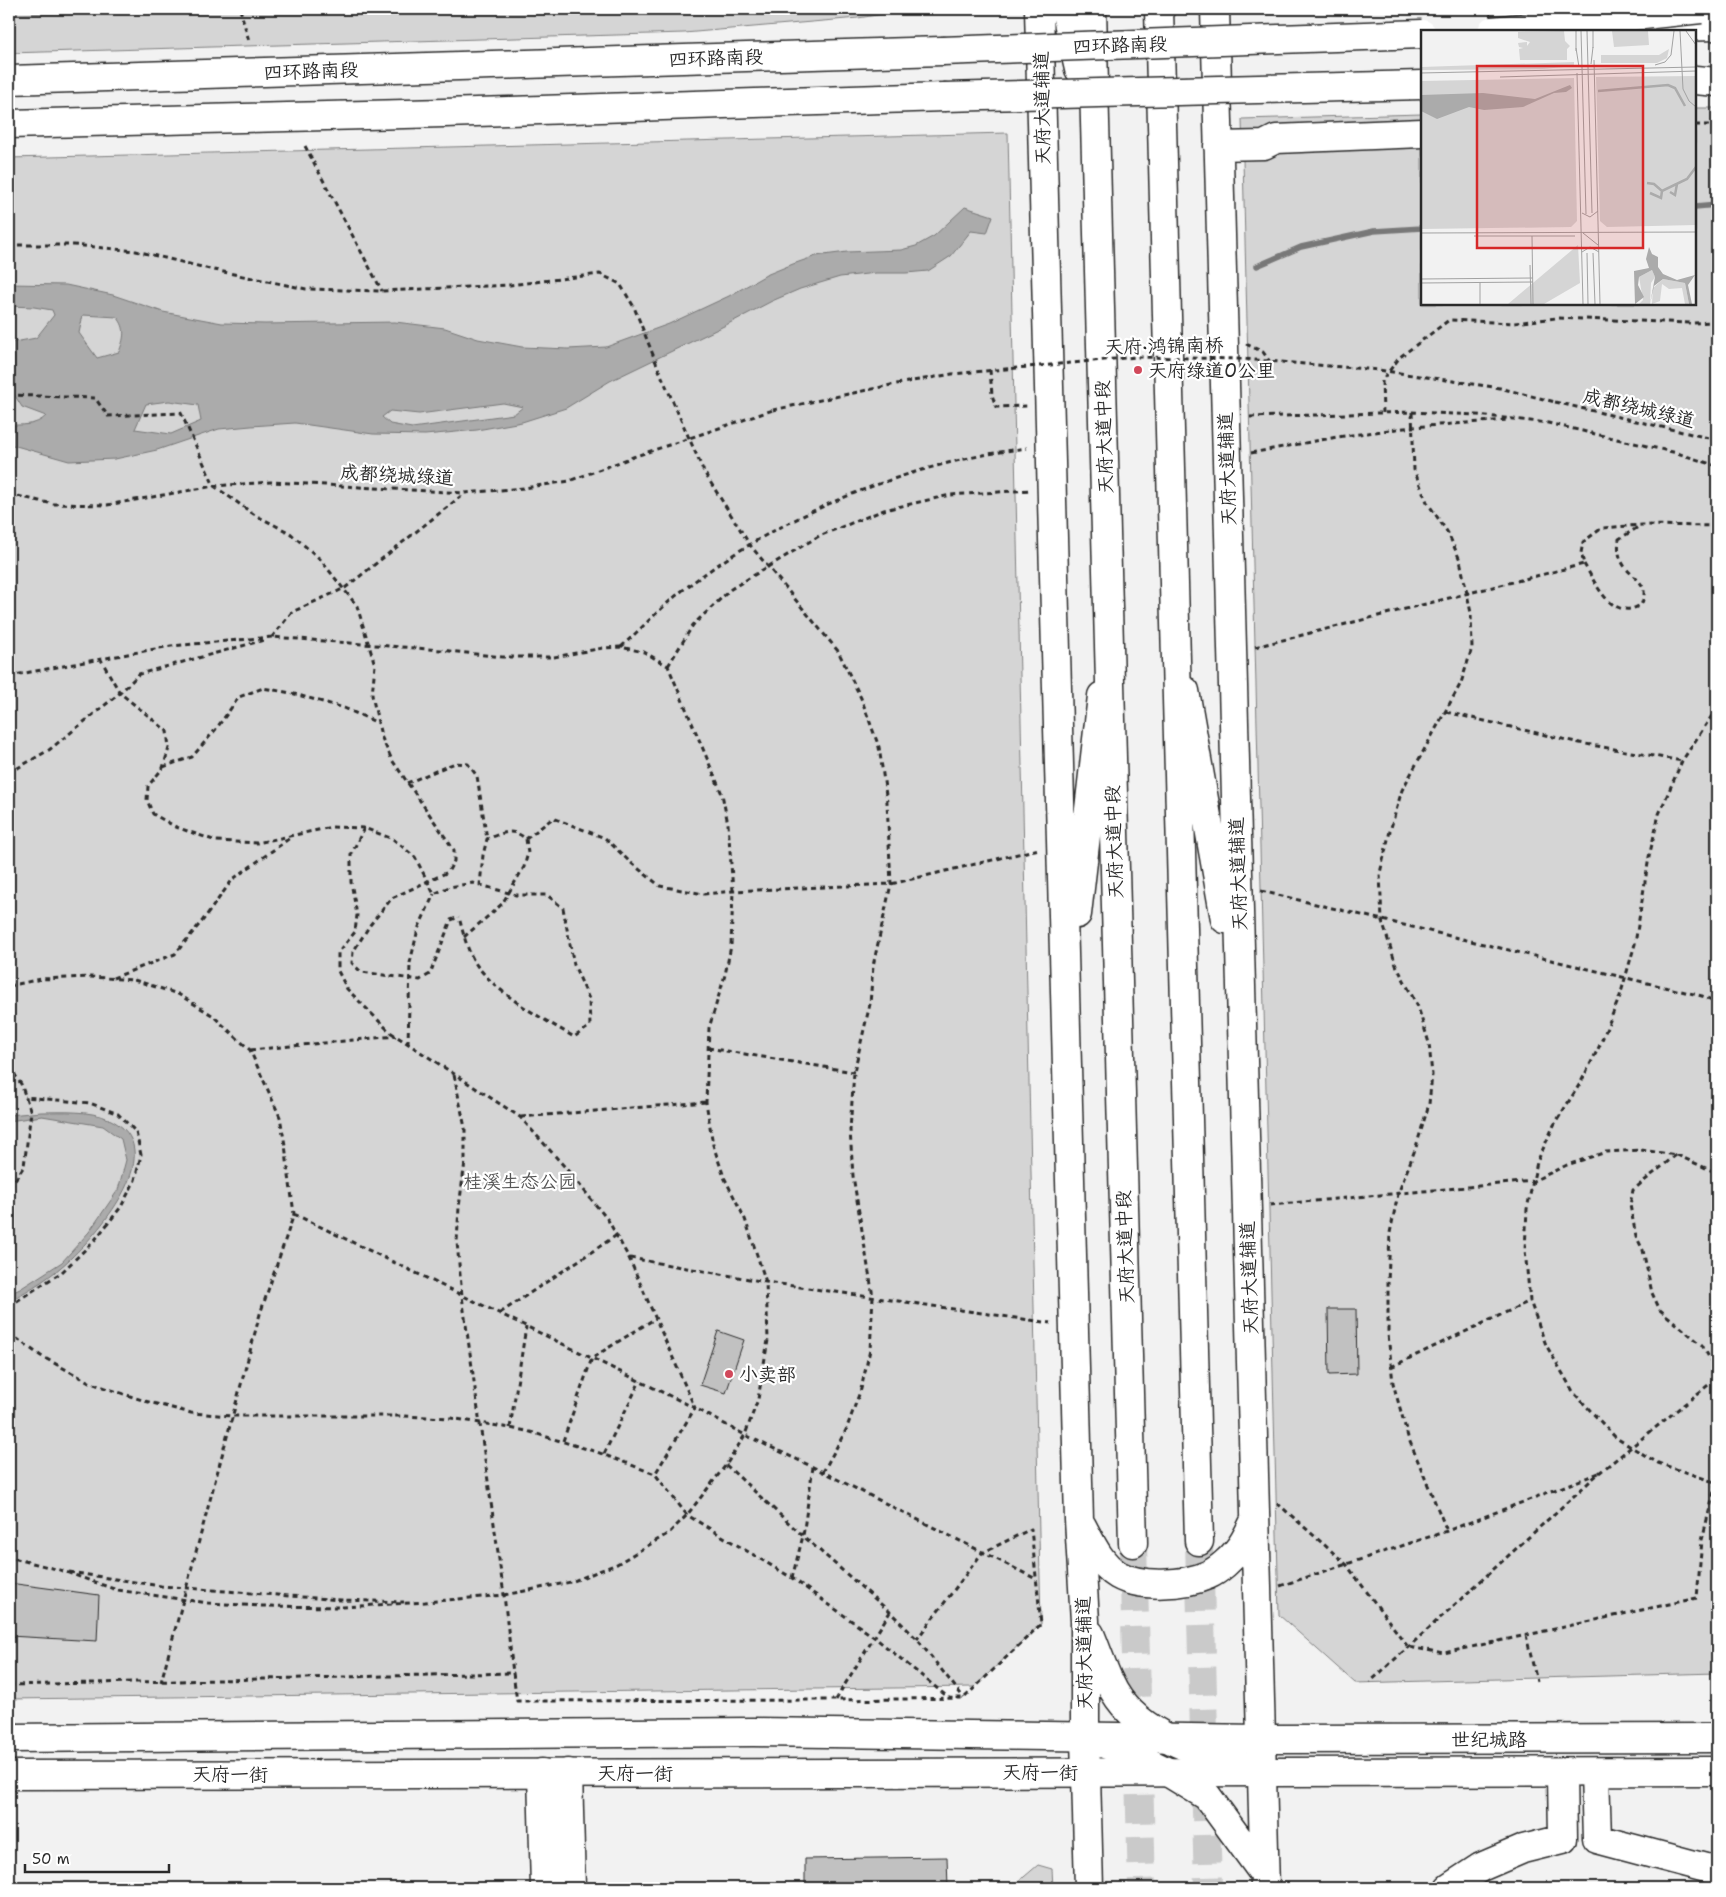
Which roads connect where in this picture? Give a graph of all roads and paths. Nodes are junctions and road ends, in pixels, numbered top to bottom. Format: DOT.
graph roads {
  1 [pos="240,9"];
  2 [pos="1039,9"];
  3 [pos="1065,9"];
  4 [pos="1092,9"];
  5 [pos="1159,9"];
  6 [pos="1178,9"];
  7 [pos="1215,9"];
  8 [pos="1505,9"];
  9 [pos="1701,9"];
  10 [pos="1717,26"];
  11 [pos="1502,30"];
  12 [pos="1505,30"];
  13 [pos="1559,30"];
  14 [pos="1421,34"];
  15 [pos="249,42"];
  16 [pos="1717,76"];
  17 [pos="1696,78"];
  18 [pos="1696,78"];
  19 [pos="9,80"];
  20 [pos="1717,82"];
  21 [pos="1421,85"];
  22 [pos="9,124"];
  23 [pos="1696,125"];
  24 [pos="1717,125"];
  25 [pos="1421,134"];
  26 [pos="1162,140"];
  27 [pos="1096,141"];
  28 [pos="305,146"];
  29 [pos="1218,146"];
  30 [pos="9,245"];
  31 [pos="382,291"];
  32 [pos="1717,322"];
  33 [pos="1242,343"];
  34 [pos="1270,362"];
  35 [pos="990,370"];
  36 [pos="9,395"];
  37 [pos="1555,402"];
  38 [pos="1037,406"];
  39 [pos="774,410"];
  40 [pos="1412,412"];
  41 [pos="1383,413"];
  42 [pos="1250,417"];
  43 [pos="1516,419"];
  44 [pos="1412,427"];
  45 [pos="690,438"];
  46 [pos="1717,440"];
  47 [pos="1015,450"];
  48 [pos="1251,453"];
  49 [pos="1717,466"];
  50 [pos="214,486"];
  51 [pos="1016,491"];
  52 [pos="465,493"];
  53 [pos="9,494"];
  54 [pos="1642,524"];
  55 [pos="1717,526"];
  56 [pos="750,544"];
  57 [pos="1584,564"];
  58 [pos="770,567"];
  59 [pos="345,588"];
  60 [pos="1468,594"];
  61 [pos="1175,634"];
  62 [pos="1109,635"];
  63 [pos="272,637"];
  64 [pos="369,644"];
  65 [pos="620,647"];
  66 [pos="1255,647"];
  67 [pos="100,658"];
  68 [pos="668,666"];
  69 [pos="9,676"];
  70 [pos="120,693"];
  71 [pos="1717,708"];
  72 [pos="1446,712"];
  73 [pos="378,722"];
  74 [pos="1682,761"];
  75 [pos="163,768"];
  76 [pos="9,773"];
  77 [pos="408,783"];
  78 [pos="364,828"];
  79 [pos="291,837"];
  80 [pos="488,839"];
  81 [pos="526,839"];
  82 [pos="1024,852"];
  83 [pos="891,884"];
  84 [pos="480,885"];
  85 [pos="733,891"];
  86 [pos="1261,891"];
  87 [pos="508,893"];
  88 [pos="434,894"];
  89 [pos="1382,921"];
  90 [pos="464,937"];
  91 [pos="1625,978"];
  92 [pos="112,979"];
  93 [pos="9,986"];
  94 [pos="1717,1002"];
  95 [pos="1242,1012"];
  96 [pos="1066,1013"];
  97 [pos="397,1036"];
  98 [pos="408,1044"];
  99 [pos="708,1048"];
  100 [pos="250,1050"];
  101 [pos="9,1066"];
  102 [pos="854,1072"];
  103 [pos="454,1075"];
  104 [pos="25,1097"];
  105 [pos="706,1102"];
  106 [pos="520,1117"];
  107 [pos="1677,1155"];
  108 [pos="1717,1174"];
  109 [pos="1532,1181"];
  110 [pos="9,1189"];
  111 [pos="1398,1194"];
  112 [pos="1269,1205"];
  113 [pos="294,1214"];
  114 [pos="617,1236"];
  115 [pos="629,1258"];
  116 [pos="766,1282"];
  117 [pos="462,1296"];
  118 [pos="873,1297"];
  119 [pos="1530,1301"];
  120 [pos="9,1306"];
  121 [pos="499,1313"];
  122 [pos="656,1318"];
  123 [pos="1034,1321"];
  124 [pos="526,1327"];
  125 [pos="9,1334"];
  126 [pos="592,1358"];
  127 [pos="1391,1367"];
  128 [pos="1717,1371"];
  129 [pos="1717,1378"];
  130 [pos="640,1381"];
  131 [pos="695,1408"];
  132 [pos="232,1416"];
  133 [pos="480,1423"];
  134 [pos="510,1428"];
  135 [pos="745,1435"];
  136 [pos="563,1441"];
  137 [pos="1632,1447"];
  138 [pos="604,1454"];
  139 [pos="726,1465"];
  140 [pos="813,1467"];
  141 [pos="823,1472"];
  142 [pos="655,1474"];
  143 [pos="1598,1474"];
  144 [pos="1716,1483"];
  145 [pos="1276,1502"];
  146 [pos="687,1515"];
  147 [pos="1079,1520"];
  148 [pos="1255,1520"];
  149 [pos="1447,1531"];
  150 [pos="803,1536"];
  151 [pos="1199,1541"];
  152 [pos="1133,1543"];
  153 [pos="982,1553"];
  154 [pos="9,1557"];
  155 [pos="1346,1564"];
  156 [pos="60,1570"];
  157 [pos="792,1578"];
  158 [pos="1036,1579"];
  159 [pos="1278,1587"];
  160 [pos="187,1588"];
  161 [pos="504,1594"];
  162 [pos="184,1600"];
  163 [pos="424,1602"];
  164 [pos="890,1612"];
  165 [pos="1085,1621"];
  166 [pos="1526,1635"];
  167 [pos="874,1637"];
  168 [pos="917,1639"];
  169 [pos="1408,1647"];
  170 [pos="512,1673"];
  171 [pos="161,1682"];
  172 [pos="1370,1682"];
  173 [pos="1537,1682"];
  174 [pos="9,1685"];
  175 [pos="949,1698"];
  176 [pos="964,1698"];
  177 [pos="836,1700"];
  178 [pos="1085,1737"];
  179 [pos="9,1738"];
  180 [pos="1164,1738"];
  181 [pos="1261,1738"];
  182 [pos="1717,1738"];
  183 [pos="1166,1771"];
  184 [pos="1262,1771"];
  185 [pos="1717,1771"];
  186 [pos="1086,1772"];
  187 [pos="1562,1772"];
  188 [pos="1596,1772"];
  189 [pos="555,1773"];
  190 [pos="9,1775"];
  191 [pos="1563,1839"];
  192 [pos="1597,1839"];
  193 [pos="1717,1872"];
  194 [pos="1265,1881"];
  195 [pos="545,1888"];
  196 [pos="571,1888"];
  197 [pos="1089,1888"];
  198 [pos="1449,1888"];
  1 -- 15 [label="path"];
  2 -- 96 [label="main road, 天府大道辅道"];
  3 -- 27 [label="main road"];
  4 -- 27 [label="main road"];
  5 -- 26 [label="main road"];
  6 -- 26 [label="main road"];
  7 -- 29 [label="main road, 天府大道辅道"];
  8 -- 12 [label="main road"];
  9 -- 11 [label="main road, bridge"];
  10 -- 13 [label="main road"];
  14 -- 19 [label="main road, 四环路南段, bridge"];
  16 -- 17 [label="main road"];
  18 -- 20 [label="main road"];
  21 -- 22 [label="main road, bridge"];
  23 -- 24 [label="path"];
  25 -- 29 [label="main road"];
  26 -- 61 [label="main road"];
  27 -- 62 [label="main road, 天府大道中段"];
  28 -- 31 [label="path"];
  29 -- 95 [label="main road, 天府大道辅道"];
  30 -- 31 [label="path"];
  31 -- 45 [label="path"];
  32 -- 41 [label="path"];
  33 -- 34 [label="path"];
  34 -- 35 [label="path, 天府·鸿锦南桥, bridge"];
  34 -- 37 [label="path, 天府·鸿锦南桥, bridge"];
  35 -- 38 [label="path"];
  35 -- 39 [label="path, 天府·鸿锦南桥, bridge"];
  36 -- 50 [label="path"];
  37 -- 46 [label="path, 成都绕城绿道"];
  39 -- 45 [label="path, 成都绕城绿道"];
  40 -- 41 [label="path"];
  40 -- 43 [label="path"];
  40 -- 44 [label="path"];
  41 -- 42 [label="path"];
  43 -- 44 [label="path"];
  43 -- 49 [label="path"];
  44 -- 48 [label="path"];
  44 -- 60 [label="path"];
  45 -- 52 [label="path, 成都绕城绿道"];
  45 -- 56 [label="path"];
  47 -- 56 [label="path"];
  50 -- 52 [label="path, 成都绕城绿道"];
  50 -- 53 [label="path, 成都绕城绿道"];
  50 -- 59 [label="path"];
  51 -- 58 [label="path"];
  52 -- 59 [label="path"];
  54 -- 55 [label="path"];
  54 -- 57 [label="path"];
  54 -- 57 [label="path"];
  56 -- 58 [label="path"];
  56 -- 65 [label="path"];
  57 -- 60 [label="path"];
  58 -- 68 [label="path"];
  58 -- 83 [label="path"];
  59 -- 63 [label="path"];
  59 -- 64 [label="path"];
  60 -- 66 [label="path"];
  60 -- 72 [label="path"];
  61 -- 95 [label="main road"];
  61 -- 151 [label="main road"];
  62 -- 96 [label="main road"];
  62 -- 152 [label="main road, 天府大道中段"];
  63 -- 64 [label="path"];
  63 -- 67 [label="path"];
  63 -- 70 [label="path"];
  64 -- 65 [label="path"];
  64 -- 73 [label="path"];
  65 -- 68 [label="path"];
  67 -- 69 [label="path"];
  67 -- 70 [label="path"];
  68 -- 85 [label="path"];
  70 -- 75 [label="path"];
  70 -- 76 [label="path"];
  71 -- 74 [label="path"];
  72 -- 74 [label="path"];
  72 -- 89 [label="path"];
  73 -- 75 [label="path"];
  73 -- 77 [label="path"];
  74 -- 91 [label="path"];
  75 -- 79 [label="path"];
  77 -- 80 [label="path"];
  77 -- 90 [label="path, bridge"];
  78 -- 79 [label="path"];
  78 -- 88 [label="path"];
  78 -- 97 [label="path"];
  79 -- 92 [label="path"];
  80 -- 81 [label="path"];
  80 -- 84 [label="path"];
  81 -- 85 [label="path"];
  81 -- 87 [label="path"];
  82 -- 83 [label="path"];
  83 -- 85 [label="path"];
  83 -- 102 [label="path"];
  84 -- 87 [label="path"];
  84 -- 88 [label="path"];
  85 -- 99 [label="path"];
  86 -- 89 [label="path"];
  87 -- 90 [label="path"];
  87 -- 90 [label="path"];
  88 -- 98 [label="path"];
  89 -- 91 [label="path"];
  89 -- 111 [label="path"];
  91 -- 94 [label="path"];
  91 -- 109 [label="path"];
  92 -- 93 [label="path"];
  92 -- 100 [label="path"];
  95 -- 148 [label="main road, 天府大道辅道"];
  96 -- 147 [label="main road, 天府大道辅道"];
  97 -- 98 [label="path"];
  97 -- 100 [label="path"];
  98 -- 103 [label="path"];
  99 -- 102 [label="path"];
  99 -- 105 [label="path"];
  100 -- 113 [label="path"];
  101 -- 104 [label="path"];
  102 -- 118 [label="path"];
  103 -- 106 [label="path"];
  103 -- 117 [label="path"];
  104 -- 110 [label="path"];
  104 -- 120 [label="path"];
  105 -- 106 [label="path"];
  105 -- 116 [label="path"];
  106 -- 114 [label="path"];
  107 -- 108 [label="path"];
  107 -- 109 [label="path"];
  107 -- 128 [label="path"];
  109 -- 111 [label="path"];
  109 -- 119 [label="path"];
  111 -- 112 [label="path"];
  111 -- 127 [label="path"];
  113 -- 117 [label="path"];
  113 -- 132 [label="path"];
  114 -- 115 [label="path"];
  114 -- 121 [label="path"];
  115 -- 116 [label="path"];
  115 -- 122 [label="path"];
  116 -- 118 [label="path"];
  116 -- 135 [label="path"];
  117 -- 121 [label="path"];
  117 -- 133 [label="path"];
  118 -- 123 [label="path"];
  118 -- 141 [label="path"];
  119 -- 127 [label="path"];
  119 -- 137 [label="path"];
  121 -- 124 [label="path"];
  122 -- 126 [label="path"];
  122 -- 131 [label="path"];
  124 -- 126 [label="path"];
  124 -- 134 [label="path"];
  125 -- 132 [label="path"];
  126 -- 130 [label="path"];
  126 -- 136 [label="path"];
  127 -- 149 [label="path"];
  129 -- 137 [label="path"];
  130 -- 131 [label="path"];
  130 -- 138 [label="path"];
  131 -- 135 [label="path"];
  131 -- 142 [label="path"];
  132 -- 133 [label="path"];
  132 -- 160 [label="path"];
  133 -- 134 [label="path"];
  133 -- 161 [label="path"];
  134 -- 136 [label="path"];
  135 -- 139 [label="path"];
  135 -- 140 [label="path"];
  136 -- 138 [label="path"];
  137 -- 143 [label="path"];
  137 -- 144 [label="path"];
  138 -- 142 [label="path"];
  139 -- 146 [label="path"];
  139 -- 150 [label="path"];
  140 -- 141 [label="path"];
  140 -- 150 [label="path"];
  141 -- 153 [label="path"];
  142 -- 146 [label="path"];
  143 -- 149 [label="path"];
  143 -- 169 [label="path"];
  144 -- 166 [label="path"];
  145 -- 155 [label="path"];
  146 -- 157 [label="path"];
  146 -- 161 [label="path"];
  147 -- 148 [label="main road"];
  147 -- 165 [label="main road, 天府大道辅道"];
  148 -- 181 [label="main road, 天府大道辅道"];
  149 -- 155 [label="path"];
  150 -- 157 [label="path"];
  150 -- 164 [label="path"];
  153 -- 158 [label="path"];
  153 -- 158 [label="path"];
  153 -- 168 [label="path"];
  154 -- 156 [label="path"];
  155 -- 159 [label="path"];
  155 -- 169 [label="path"];
  156 -- 160 [label="path"];
  156 -- 162 [label="path"];
  157 -- 167 [label="path"];
  158 -- 176 [label="path"];
  160 -- 162 [label="path"];
  160 -- 163 [label="path"];
  161 -- 163 [label="path"];
  161 -- 170 [label="path"];
  162 -- 163 [label="path"];
  162 -- 171 [label="path"];
  164 -- 167 [label="path"];
  164 -- 168 [label="path"];
  165 -- 178 [label="main road, 天府大道辅道"];
  165 -- 180 [label="main road"];
  166 -- 169 [label="path"];
  166 -- 173 [label="path"];
  167 -- 175 [label="path"];
  167 -- 177 [label="path"];
  168 -- 176 [label="path"];
  169 -- 172 [label="path"];
  170 -- 171 [label="path"];
  170 -- 177 [label="path"];
  171 -- 174 [label="path"];
  175 -- 176 [label="path"];
  175 -- 177 [label="path"];
  178 -- 179 [label="main road, 天府一街"];
  178 -- 180 [label="main road, 天府一街"];
  178 -- 183 [label="main road"];
  178 -- 186 [label="main road, 天府大道辅道"];
  180 -- 181 [label="main road, 天府一街"];
  180 -- 184 [label="main road"];
  181 -- 182 [label="main road, 世纪城路"];
  181 -- 184 [label="main road, 天府大道辅道"];
  183 -- 184 [label="main road, 天府一街"];
  183 -- 186 [label="main road, 天府一街"];
  183 -- 194 [label="main road"];
  184 -- 187 [label="main road, 世纪城路"];
  184 -- 194 [label="main road"];
  185 -- 188 [label="main road, 世纪城路"];
  186 -- 189 [label="main road, 天府一街"];
  186 -- 197 [label="main road, 天府大道辅道"];
  187 -- 188 [label="main road, 世纪城路"];
  187 -- 191 [label="main road"];
  188 -- 192 [label="main road"];
  189 -- 190 [label="main road, 天府一街"];
  189 -- 195 [label="main road"];
  189 -- 196 [label="main road"];
  191 -- 192 [label="main road"];
  191 -- 198 [label="main road"];
  192 -- 193 [label="main road"];
}
